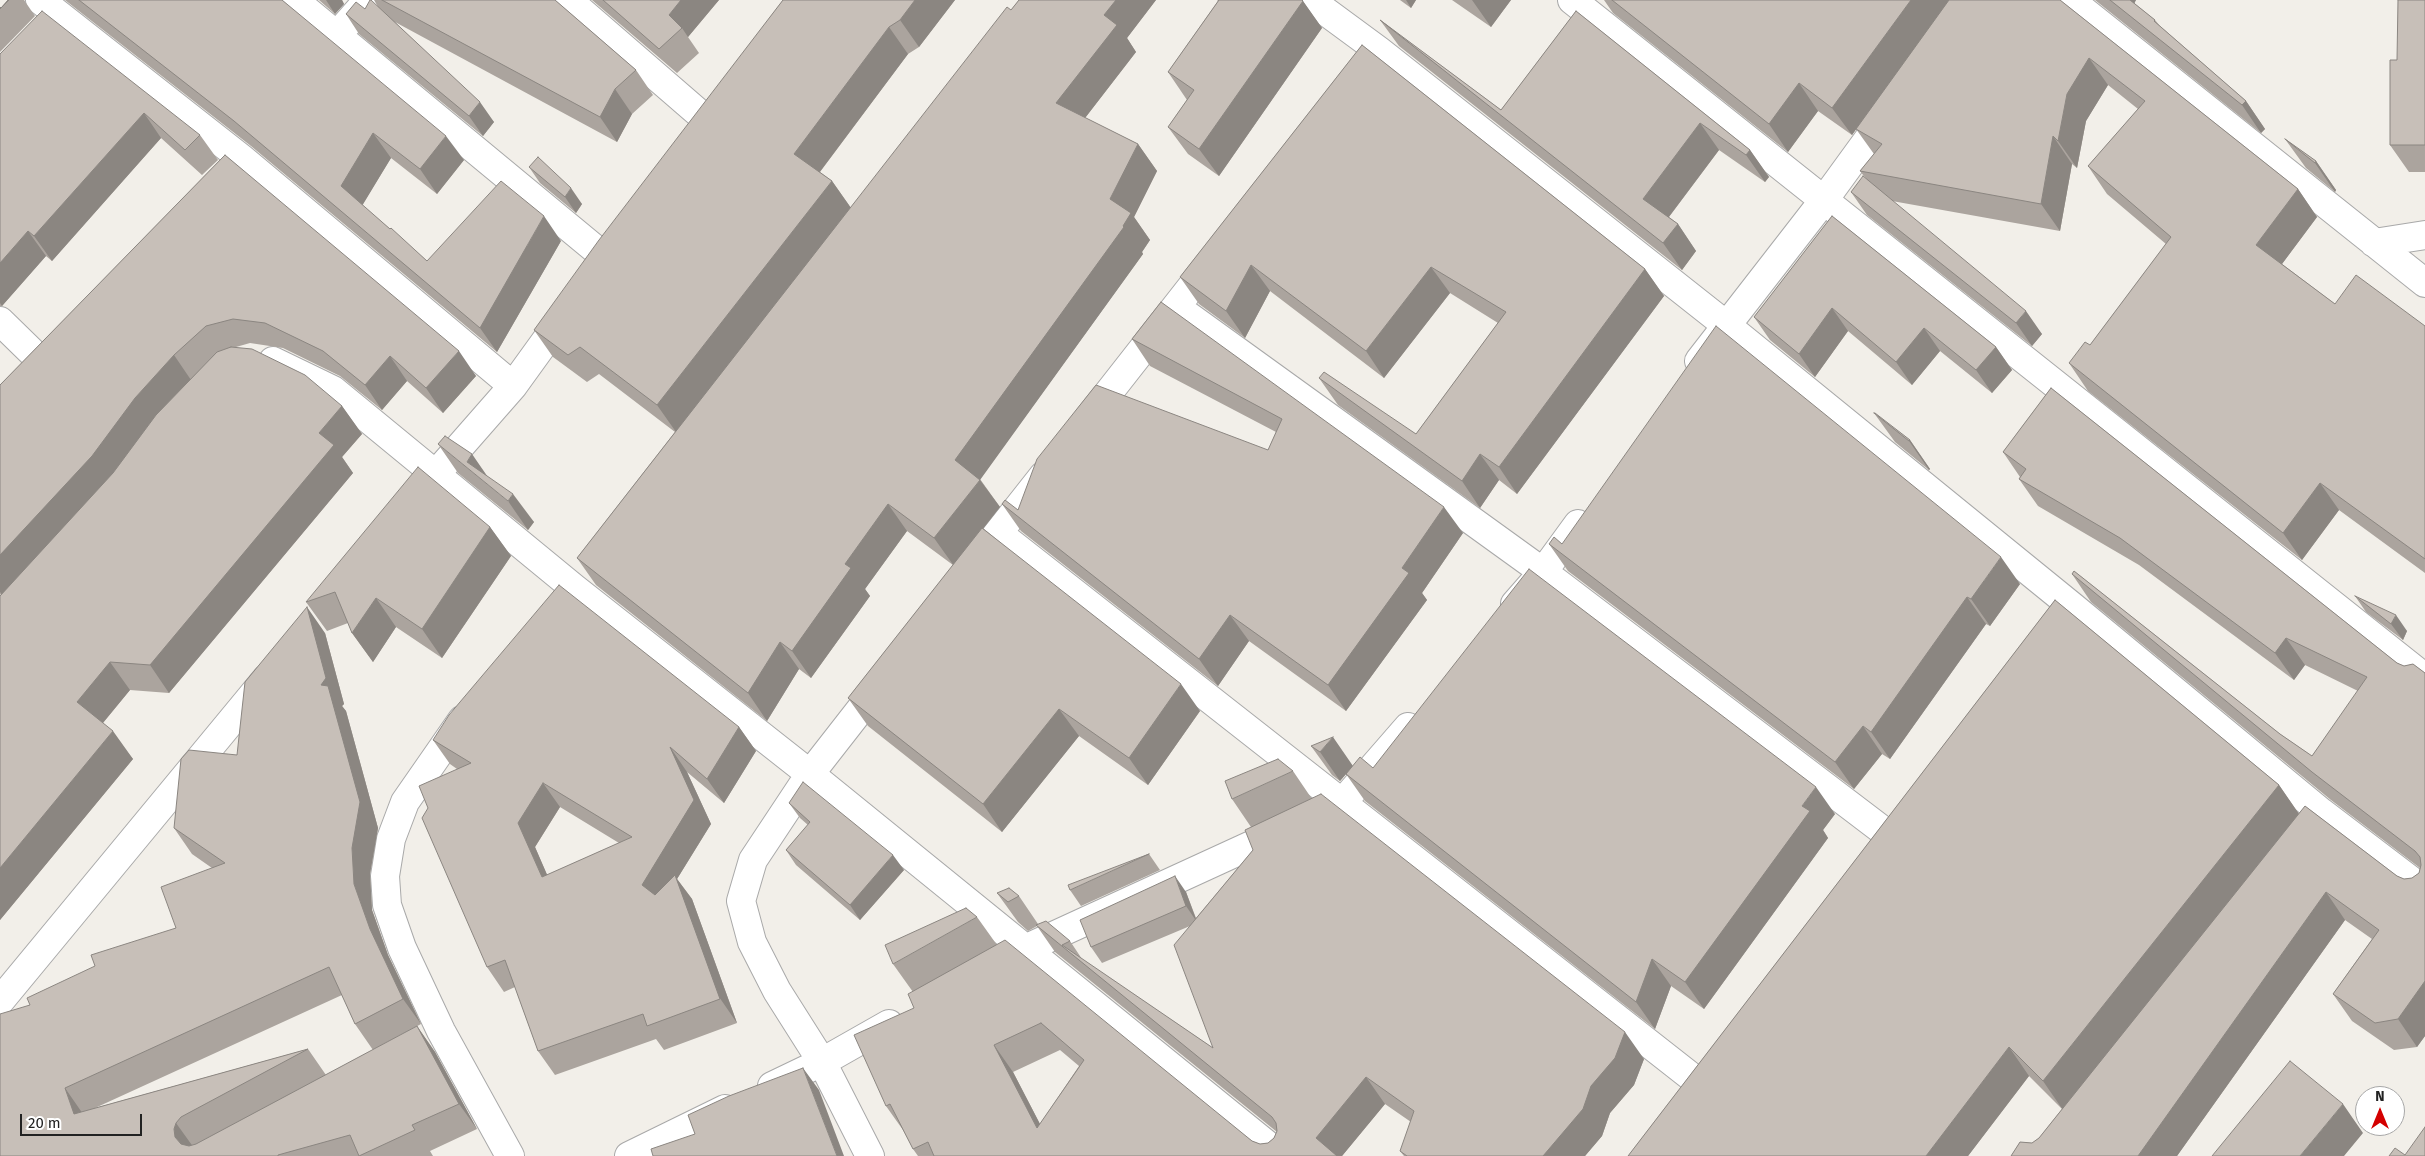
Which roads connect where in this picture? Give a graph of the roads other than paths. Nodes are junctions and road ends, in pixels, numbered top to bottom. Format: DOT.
graph roads {
  1 [pos="294,0"];
  2 [pos="368,0"];
  3 [pos="568,0"];
  4 [pos="1310,0"];
  5 [pos="1572,0"];
  6 [pos="2070,0"];
  7 [pos="49,7"];
  8 [pos="39,34"];
  9 [pos="337,36"];
  10 [pos="1378,50"];
  11 [pos="1360,73"];
  12 [pos="1906,88"];
  13 [pos="727,100"];
  14 [pos="709,122"];
  15 [pos="692,145"];
  16 [pos="241,158"];
  17 [pos="220,179"];
  18 [pos="1824,200"];
  19 [pos="623,236"];
  20 [pos="2425,236"];
  21 [pos="2374,243"];
  22 [pos="1225,245"];
  23 [pos="594,274"];
  24 [pos="2425,282"];
  25 [pos="1176,307"];
  26 [pos="0,321"];
  27 [pos="1726,325"];
  28 [pos="250,359"];
  29 [pos="41,363"];
  30 [pos="1685,381"];
  31 [pos="513,386"];
  32 [pos="436,474"];
  33 [pos="417,496"];
  34 [pos="1590,508"];
  35 [pos="998,533"];
  36 [pos="1543,572"];
  37 [pos="580,580"];
  38 [pos="956,588"];
  39 [pos="2073,607"];
  40 [pos="555,610"];
  41 [pos="1497,624"];
  42 [pos="2055,630"];
  43 [pos="284,657"];
  44 [pos="895,665"];
  45 [pos="2425,678"];
  46 [pos="479,700"];
  47 [pos="1426,706"];
  48 [pos="810,774"];
  49 [pos="1341,804"];
  50 [pos="2321,812"];
  51 [pos="1912,816"];
  52 [pos="2302,835"];
  53 [pos="1894,839"];
  54 [pos="1876,862"];
  55 [pos="2425,891"];
  56 [pos="1025,949"];
  57 [pos="966,982"];
  58 [pos="0,1001"];
  59 [pos="915,1010"];
  60 [pos="822,1062"];
  61 [pos="1720,1063"];
  62 [pos="1702,1086"];
  63 [pos="1685,1109"];
  64 [pos="510,1156"];
  65 [pos="629,1156"];
  66 [pos="870,1156"];
  67 [pos="1281,1156"];
  1 -- 9 [label="street"];
  2 -- 9 [label="street"];
  3 -- 14 [label="street"];
  4 -- 10 [label="street"];
  5 -- 18 [label="street"];
  6 -- 21 [label="street"];
  7 -- 8 [label="street"];
  7 -- 16 [label="street"];
  9 -- 23 [label="street"];
  10 -- 11 [label="street"];
  10 -- 27 [label="street"];
  12 -- 18 [label="street"];
  13 -- 14 [label="street"];
  14 -- 15 [label="street"];
  16 -- 17 [label="street"];
  16 -- 31 [label="street"];
  18 -- 27 [label="street"];
  18 -- 45 [label="street"];
  19 -- 23 [label="street"];
  20 -- 21 [label="street"];
  21 -- 24 [label="street"];
  22 -- 25 [label="street"];
  23 -- 31 [label="street"];
  25 -- 35 [label="street"];
  25 -- 36 [label="street"];
  26 -- 29 [label="street"];
  27 -- 30 [label="street"];
  27 -- 39 [label="street"];
  28 -- 32 [label="street"];
  31 -- 32 [label="street"];
  32 -- 33 [label="street"];
  32 -- 37 [label="street"];
  34 -- 36 [label="street"];
  35 -- 38 [label="street"];
  35 -- 49 [label="street"];
  36 -- 41 [label="street"];
  36 -- 53 [label="street"];
  37 -- 40 [label="street"];
  37 -- 48 [label="street"];
  39 -- 42 [label="street"];
  39 -- 50 [label="street"];
  43 -- 58 [label="street"];
  44 -- 48 [label="street"];
  46 -- 64 [label="street"];
  47 -- 49 [label="street"];
  48 -- 56 [label="street"];
  48 -- 60 [label="street"];
  49 -- 56 [label="street"];
  49 -- 62 [label="street"];
  50 -- 52 [label="street"];
  50 -- 55 [label="street"];
  51 -- 53 [label="street"];
  53 -- 54 [label="street"];
  56 -- 57 [label="street"];
  56 -- 67 [label="street"];
  59 -- 60 [label="street"];
  60 -- 65 [label="street"];
  60 -- 66 [label="street"];
  61 -- 62 [label="street"];
  62 -- 63 [label="street"];
}
